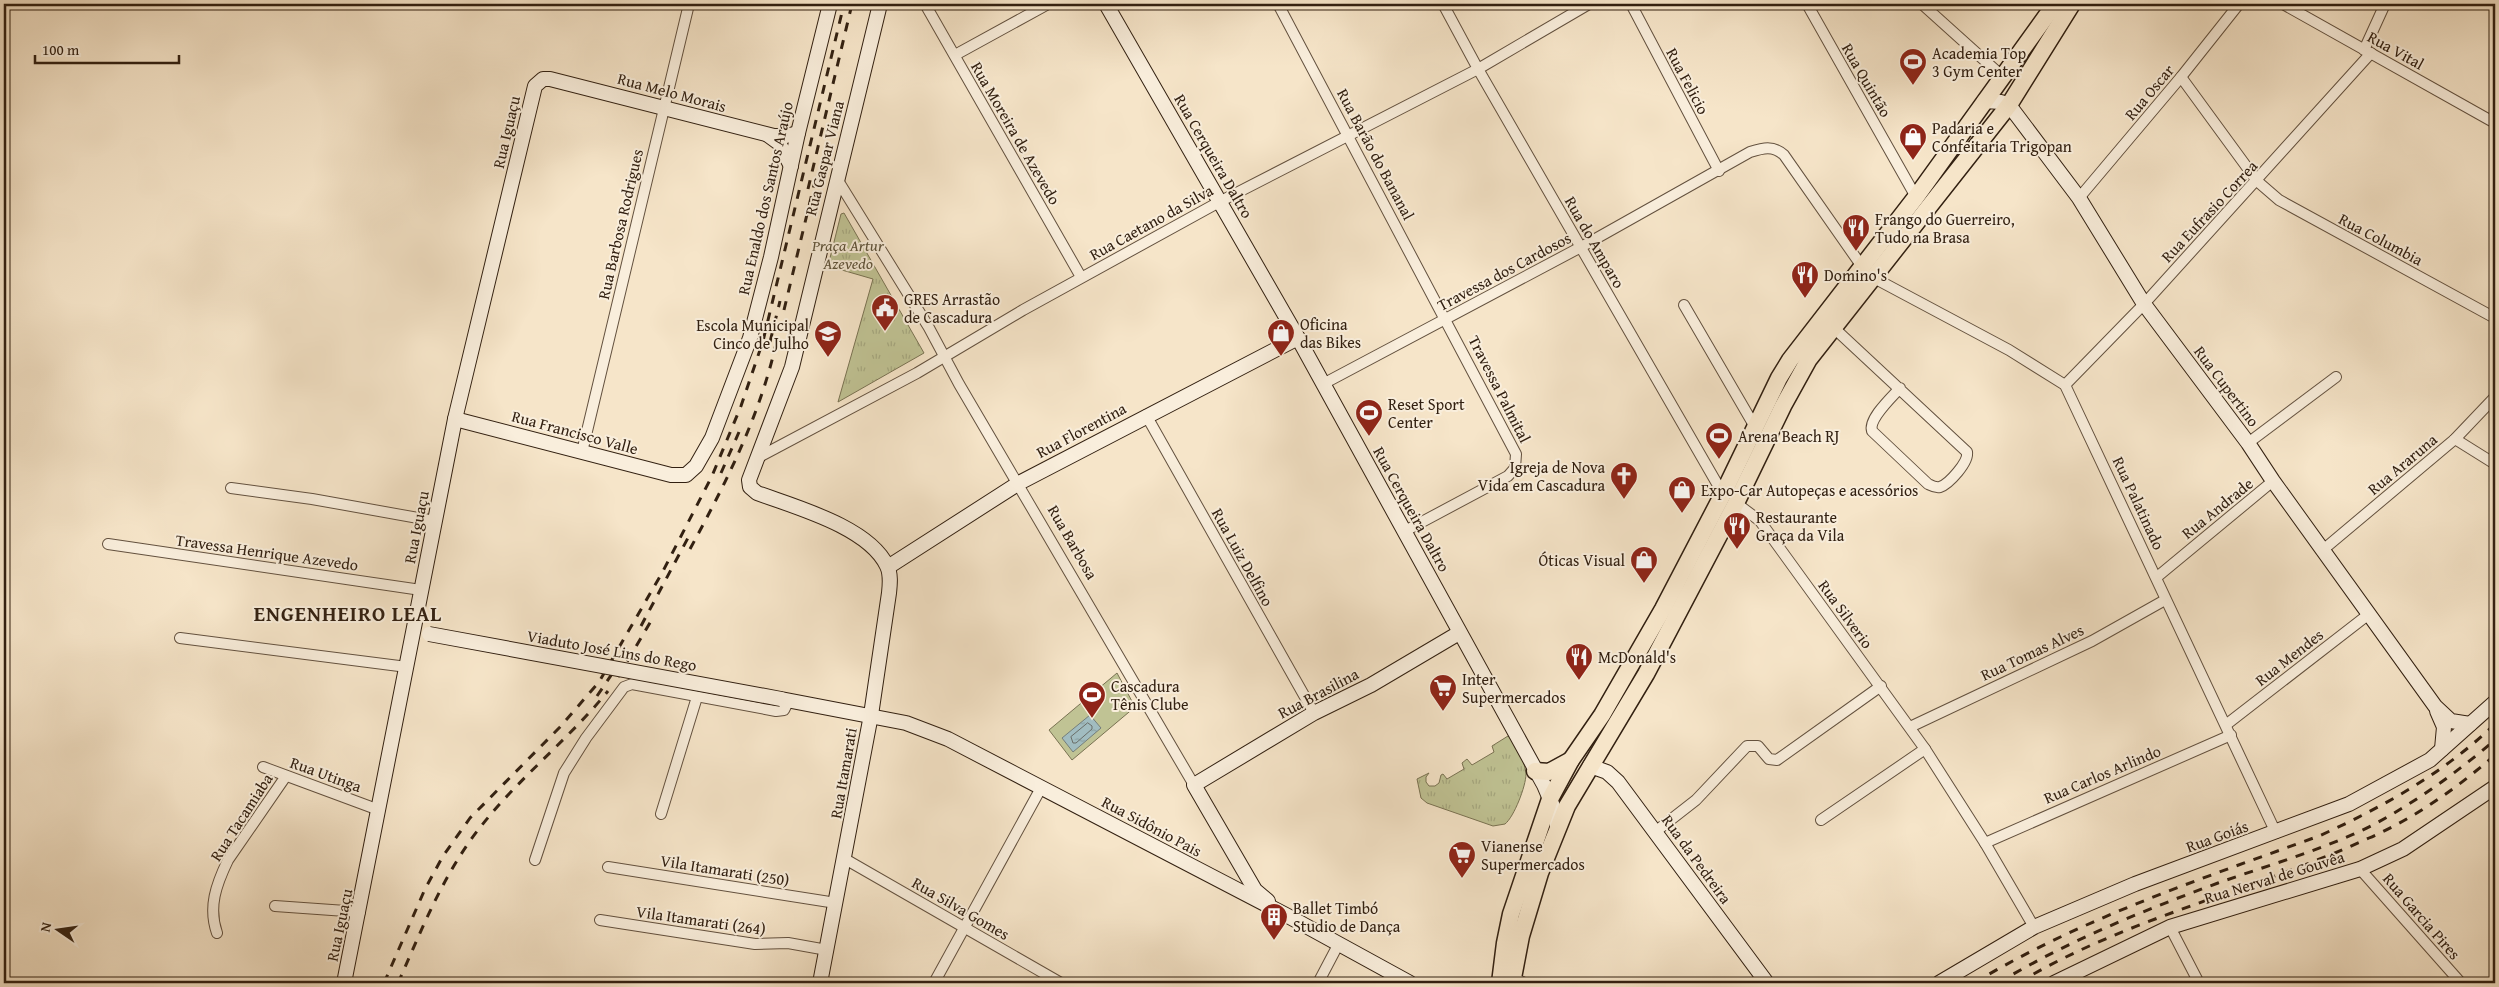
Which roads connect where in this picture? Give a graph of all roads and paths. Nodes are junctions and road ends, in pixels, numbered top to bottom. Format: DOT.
graph roads {
  1 [pos="689,4"];
  2 [pos="830,4"];
  3 [pos="880,4"];
  4 [pos="925,4"];
  5 [pos="1048,4"];
  6 [pos="1106,4"];
  7 [pos="1278,4"];
  8 [pos="1443,4"];
  9 [pos="1590,4"];
  10 [pos="1630,4"];
  11 [pos="1807,4"];
  12 [pos="1922,4"];
  13 [pos="2055,4"];
  14 [pos="2072,4"];
  15 [pos="2239,4"];
  16 [pos="2283,4"];
  17 [pos="2385,4"];
  18 [pos="2367,52"];
  19 [pos="955,55"];
  20 [pos="1478,69"];
  21 [pos="2003,77"];
  22 [pos="2181,77"];
  23 [pos="538,82"];
  24 [pos="1984,101"];
  25 [pos="2009,105"];
  26 [pos="664,108"];
  27 [pos="2495,123"];
  28 [pos="798,133"];
  29 [pos="768,135"];
  30 [pos="1350,136"];
  31 [pos="791,166"];
  32 [pos="1719,171"];
  33 [pos="837,179"];
  34 [pos="2257,181"];
  35 [pos="1916,197"];
  36 [pos="2079,198"];
  37 [pos="1220,202"];
  38 [pos="1581,247"];
  39 [pos="1869,273"];
  40 [pos="1081,277"];
  41 [pos="2144,304"];
  42 [pos="1684,305"];
  43 [pos="1446,318"];
  44 [pos="2495,318"];
  45 [pos="1834,328"];
  46 [pos="1298,338"];
  47 [pos="945,357"];
  48 [pos="2336,377"];
  49 [pos="1323,384"];
  50 [pos="2065,385"];
  51 [pos="1900,388"];
  52 [pos="2495,396"];
  53 [pos="1146,415"];
  54 [pos="456,419"];
  55 [pos="1756,427"];
  56 [pos="2455,439"];
  57 [pos="2248,443"];
  58 [pos="582,452"];
  59 [pos="757,458"];
  60 [pos="2495,464"];
  61 [pos="686,475"];
  62 [pos="2273,481"];
  63 [pos="1018,483"];
  64 [pos="231,488"];
  65 [pos="1729,499"];
  66 [pos="435,521"];
  67 [pos="1405,531"];
  68 [pos="108,544"];
  69 [pos="2324,549"];
  70 [pos="888,567"];
  71 [pos="2156,577"];
  72 [pos="422,590"];
  73 [pos="2165,600"];
  74 [pos="2369,614"];
  75 [pos="414,631"];
  76 [pos="1459,633"];
  77 [pos="180,638"];
  78 [pos="407,667"];
  79 [pos="1881,686"];
  80 [pos="697,697"];
  81 [pos="785,699"];
  82 [pos="2495,702"];
  83 [pos="2435,706"];
  84 [pos="1314,714"];
  85 [pos="871,715"];
  86 [pos="2227,724"];
  87 [pos="2470,724"];
  88 [pos="1910,726"];
  89 [pos="2231,735"];
  90 [pos="1925,749"];
  91 [pos="2442,749"];
  92 [pos="1572,760"];
  93 [pos="1590,766"];
  94 [pos="262,767"];
  95 [pos="1535,771"];
  96 [pos="286,776"];
  97 [pos="1194,785"];
  98 [pos="2495,787"];
  99 [pos="1041,788"];
  100 [pos="1550,799"];
  101 [pos="379,810"];
  102 [pos="661,814"];
  103 [pos="1821,820"];
  104 [pos="1558,827"];
  105 [pos="1655,832"];
  106 [pos="2276,833"];
  107 [pos="1985,843"];
  108 [pos="845,858"];
  109 [pos="536,860"];
  110 [pos="608,867"];
  111 [pos="2360,869"];
  112 [pos="836,903"];
  113 [pos="275,906"];
  114 [pos="360,912"];
  115 [pos="1286,915"];
  116 [pos="600,920"];
  117 [pos="964,927"];
  118 [pos="2170,927"];
  119 [pos="2034,928"];
  120 [pos="218,932"];
  121 [pos="1338,945"];
  122 [pos="827,950"];
  123 [pos="344,983"];
  124 [pos="820,983"];
  125 [pos="934,983"];
  126 [pos="1061,983"];
  127 [pos="1318,983"];
  128 [pos="1410,983"];
  129 [pos="1500,983"];
  130 [pos="1520,983"];
  131 [pos="1767,983"];
  132 [pos="1939,983"];
  133 [pos="2054,983"];
  134 [pos="2199,983"];
  135 [pos="2461,983"];
  1 -- 26 [label="street, Rua Barbosa Rodrigues"];
  2 -- 28 [label="main road, Rua Enaldo dos Santos Araújo"];
  3 -- 33 [label="main road, Rua Gaspar Viana"];
  4 -- 19 [label="street, Rua Moreira de Azevedo"];
  5 -- 19 [label="street"];
  6 -- 37 [label="main road, Rua Cerqueira Daltro"];
  7 -- 30 [label="street, Rua Barão do Bananal"];
  8 -- 20 [label="street, Rua do Amparo"];
  9 -- 20 [label="street, Rua Caetano da Silva"];
  10 -- 32 [label="street, Rua Felicio"];
  11 -- 35 [label="street, Rua Quintão"];
  12 -- 21 [label="street"];
  13 -- 21 [label="main road"];
  14 -- 25 [label="main road"];
  15 -- 22 [label="street, Rua Oscar"];
  16 -- 18 [label="street, Rua Vital"];
  17 -- 18 [label="street, Rua Eufrasio Correa"];
  18 -- 27 [label="street, Rua Vital"];
  18 -- 34 [label="street, Rua Eufrasio Correa"];
  19 -- 40 [label="street, Rua Moreira de Azevedo"];
  20 -- 30 [label="street, Rua Caetano da Silva"];
  20 -- 38 [label="street, Rua do Amparo"];
  21 -- 24 [label="main road"];
  22 -- 34 [label="street, Rua Columbia"];
  22 -- 36 [label="street, Rua Oscar"];
  23 -- 26 [label="main road, Rua Melo Morais"];
  23 -- 54 [label="main road, Rua Iguaçu"];
  24 -- 25 [label="main road"];
  24 -- 35 [label="main road"];
  25 -- 36 [label="main road, Rua Cupertino"];
  25 -- 39 [label="main road"];
  26 -- 29 [label="main road, Rua Melo Morais"];
  26 -- 58 [label="street, Rua Barbosa Rodrigues"];
  28 -- 29 [label="main road, Rua Melo Morais"];
  28 -- 31 [label="main road, Rua Enaldo dos Santos Araújo"];
  29 -- 31 [label="main road"];
  30 -- 37 [label="street, Rua Caetano da Silva"];
  30 -- 43 [label="street, Rua Barão do Bananal"];
  31 -- 61 [label="main road, Rua Enaldo dos Santos Araújo"];
  32 -- 38 [label="street, Travessa dos Cardosos"];
  32 -- 39 [label="street, Travessa dos Cardosos"];
  33 -- 47 [label="street, Rua Barbosa"];
  33 -- 59 [label="main road, Rua Gaspar Viana"];
  34 -- 41 [label="street, Rua Eufrasio Correa"];
  34 -- 44 [label="street, Rua Columbia"];
  35 -- 39 [label="main road"];
  36 -- 41 [label="main road, Rua Cupertino"];
  37 -- 40 [label="street, Rua Caetano da Silva"];
  37 -- 46 [label="main road, Rua Cerqueira Daltro"];
  38 -- 43 [label="street, Travessa dos Cardosos"];
  38 -- 65 [label="street, Rua do Amparo"];
  39 -- 45 [label="main road"];
  39 -- 50 [label="street"];
  39 -- 55 [label="main road"];
  40 -- 47 [label="street, Rua Caetano da Silva"];
  41 -- 50 [label="street, Rua Eufrasio Correa"];
  41 -- 57 [label="main road, Rua Cupertino"];
  42 -- 55 [label="street"];
  43 -- 49 [label="street, Travessa dos Cardosos"];
  43 -- 67 [label="street, Travessa Palmital"];
  45 -- 51 [label="street"];
  45 -- 65 [label="main road"];
  46 -- 49 [label="main road, Rua Cerqueira Daltro"];
  46 -- 53 [label="main road, Rua Florentina"];
  47 -- 59 [label="street, Rua Caetano da Silva"];
  47 -- 63 [label="street, Rua Barbosa"];
  48 -- 57 [label="street"];
  49 -- 67 [label="main road, Rua Cerqueira Daltro"];
  50 -- 71 [label="street, Rua Palatinado"];
  51 -- 51 [label="street"];
  52 -- 56 [label="street, Rua Araruna"];
  53 -- 63 [label="main road, Rua Florentina"];
  53 -- 84 [label="street, Rua Luiz Delfino"];
  54 -- 58 [label="main road, Rua Francisco Valle"];
  54 -- 66 [label="main road, Rua Iguaçu"];
  55 -- 65 [label="main road"];
  56 -- 60 [label="street"];
  56 -- 69 [label="street, Rua Araruna"];
  57 -- 62 [label="main road, Rua Cupertino"];
  58 -- 61 [label="main road, Rua Francisco Valle"];
  59 -- 70 [label="main road, Rua Gaspar Viana"];
  62 -- 69 [label="main road, Rua Cupertino"];
  62 -- 71 [label="street, Rua Andrade"];
  63 -- 70 [label="main road, Rua Florentina"];
  63 -- 97 [label="street, Rua Barbosa"];
  64 -- 66 [label="street"];
  65 -- 79 [label="street, Rua Silverio"];
  65 -- 92 [label="main road"];
  65 -- 93 [label="main road"];
  66 -- 72 [label="main road, Rua Iguaçu"];
  67 -- 76 [label="main road, Rua Cerqueira Daltro"];
  68 -- 72 [label="street, Travessa Henrique Azevedo"];
  69 -- 74 [label="main road, Rua Cupertino"];
  70 -- 85 [label="main road, Rua Itamarati"];
  71 -- 73 [label="street, Rua Palatinado"];
  72 -- 75 [label="main road, Rua Iguaçu"];
  73 -- 86 [label="street, Rua Palatinado"];
  73 -- 88 [label="street, Rua Tomas Alves"];
  74 -- 83 [label="main road, Rua Cupertino"];
  74 -- 86 [label="street, Rua Mendes"];
  75 -- 78 [label="main road, Rua Iguaçu"];
  75 -- 81 [label="main road, Viaduto José Lins do Rego, bridge"];
  76 -- 84 [label="main road, Rua Brasilina"];
  76 -- 95 [label="main road, Rua Cerqueira Daltro"];
  77 -- 78 [label="street"];
  78 -- 101 [label="main road, Rua Iguaçu"];
  79 -- 88 [label="street, Rua Silverio"];
  79 -- 105 [label="street"];
  80 -- 81 [label="street"];
  80 -- 102 [label="street"];
  80 -- 109 [label="street"];
  81 -- 85 [label="main road, Viaduto José Lins do Rego"];
  82 -- 87 [label="main road, Rua Goiás"];
  83 -- 87 [label="main road, Rua Cupertino"];
  83 -- 91 [label="main road, Rua Cupertino"];
  84 -- 97 [label="main road, Rua Brasilina"];
  85 -- 99 [label="main road, Rua Sidônio Pais"];
  85 -- 108 [label="main road, Rua Itamarati"];
  86 -- 89 [label="street, Rua Palatinado"];
  87 -- 91 [label="main road, Rua Goiás"];
  88 -- 90 [label="street, Rua Silverio"];
  89 -- 106 [label="street, Rua Palatinado"];
  89 -- 107 [label="street, Rua Carlos Arlindo"];
  90 -- 103 [label="street"];
  90 -- 107 [label="street, Rua Silverio"];
  91 -- 106 [label="main road, Rua Goiás"];
  92 -- 95 [label="main road"];
  92 -- 100 [label="main road"];
  93 -- 104 [label="main road"];
  93 -- 105 [label="main road, Rua da Pedreira"];
  94 -- 96 [label="street, Rua Utinga"];
  95 -- 100 [label="main road, Rua Cerqueira Daltro"];
  96 -- 101 [label="street, Rua Utinga"];
  96 -- 120 [label="street, Rua Tacamiaba"];
  97 -- 115 [label="main road, Rua Barbosa"];
  98 -- 111 [label="main road, Rua Nerval de Gouvêa"];
  99 -- 115 [label="main road, Rua Sidônio Pais"];
  99 -- 117 [label="street"];
  100 -- 104 [label="main road, Rua Cerqueira Daltro"];
  100 -- 129 [label="main road"];
  101 -- 114 [label="main road, Rua Iguaçu"];
  104 -- 130 [label="main road"];
  105 -- 131 [label="main road, Rua da Pedreira"];
  106 -- 119 [label="main road, Rua Goiás"];
  107 -- 119 [label="street, Rua Silverio"];
  108 -- 112 [label="main road, Rua Itamarati"];
  108 -- 117 [label="street, Rua Silva Gomes"];
  110 -- 112 [label="street, Vila Itamarati (250)"];
  111 -- 118 [label="main road, Rua Nerval de Gouvêa"];
  111 -- 135 [label="street, Rua Garcia Pires"];
  112 -- 122 [label="main road, Rua Itamarati"];
  113 -- 114 [label="street"];
  114 -- 123 [label="main road, Rua Iguaçu"];
  115 -- 121 [label="main road, Rua Sidônio Pais"];
  116 -- 122 [label="street, Vila Itamarati (264)"];
  117 -- 125 [label="street"];
  117 -- 126 [label="street, Rua Silva Gomes"];
  118 -- 133 [label="main road, Rua Nerval de Gouvêa"];
  118 -- 134 [label="street"];
  119 -- 132 [label="main road, Rua Goiás"];
  121 -- 127 [label="street"];
  121 -- 128 [label="main road, Rua Sidônio Pais"];
  122 -- 124 [label="main road, Rua Itamarati"];
}
